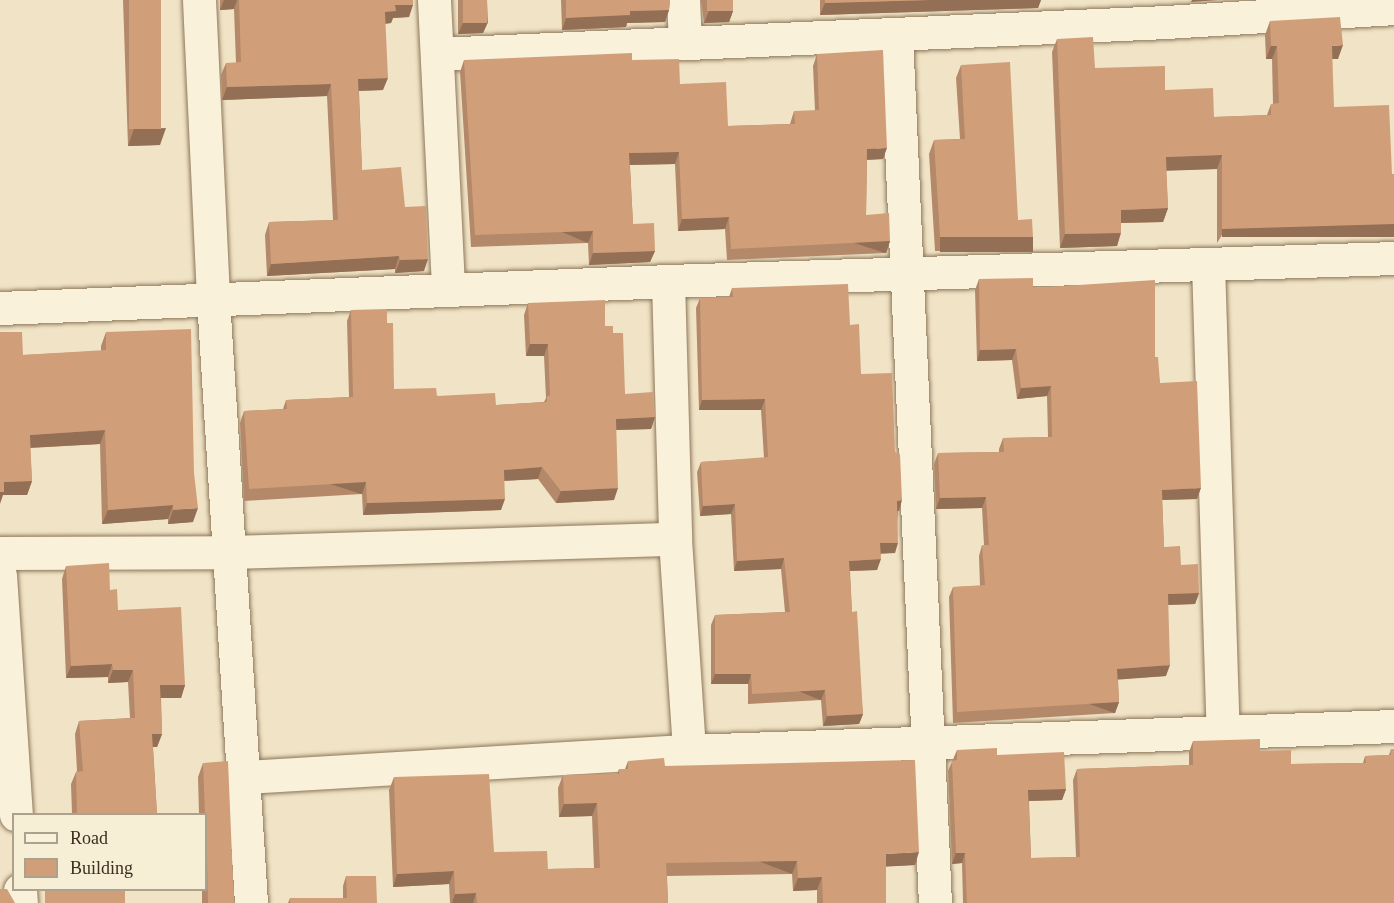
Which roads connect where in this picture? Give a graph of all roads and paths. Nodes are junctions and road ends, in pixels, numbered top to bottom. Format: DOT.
graph roads {
  1 [pos="199,0"];
  2 [pos="434,0"];
  3 [pos="683,0"];
  4 [pos="1394,8"];
  5 [pos="1166,11"];
  6 [pos="896,34"];
  7 [pos="685,44"];
  8 [pos="437,54"];
  9 [pos="1394,258"];
  10 [pos="1208,264"];
  11 [pos="906,273"];
  12 [pos="668,281"];
  13 [pos="448,290"];
  14 [pos="213,299"];
  15 [pos="0,308"];
  16 [pos="675,539"];
  17 [pos="230,552"];
  18 [pos="0,553"];
  19 [pos="0,575"];
  20 [pos="1394,726"];
  21 [pos="1223,732"];
  22 [pos="927,743"];
  23 [pos="689,751"];
  24 [pos="245,777"];
  25 [pos="7,779"];
  26 [pos="16,813"];
  27 [pos="251,903"];
  28 [pos="935,903"];
  1 -- 14 [label="street"];
  2 -- 8 [label="street"];
  3 -- 7 [label="street"];
  4 -- 5 [label="street"];
  5 -- 6 [label="street"];
  6 -- 7 [label="street"];
  6 -- 11 [label="street"];
  7 -- 8 [label="street"];
  8 -- 13 [label="street"];
  9 -- 10 [label="street"];
  10 -- 11 [label="street"];
  10 -- 21 [label="street"];
  11 -- 12 [label="street"];
  11 -- 22 [label="street"];
  12 -- 13 [label="street"];
  12 -- 16 [label="street"];
  13 -- 14 [label="street"];
  14 -- 15 [label="street"];
  14 -- 17 [label="street"];
  16 -- 17 [label="street"];
  16 -- 23 [label="street"];
  17 -- 18 [label="street"];
  17 -- 24 [label="street"];
  19 -- 25 [label="street"];
  20 -- 21 [label="street"];
  21 -- 22 [label="street"];
  22 -- 23 [label="street"];
  22 -- 28 [label="street"];
  23 -- 24 [label="street"];
  24 -- 27 [label="street"];
  25 -- 26 [label="street"];
}
